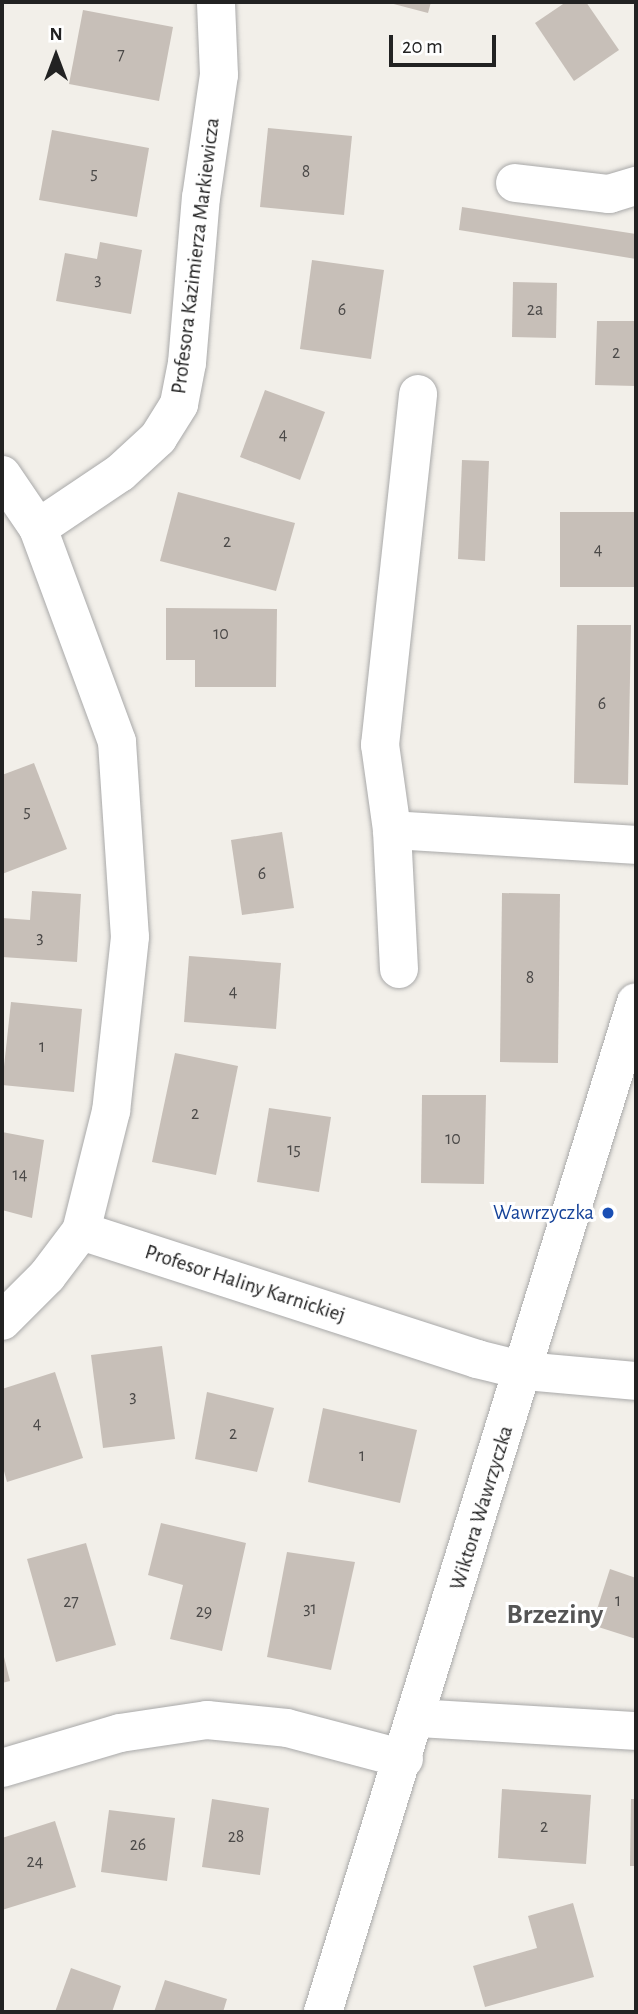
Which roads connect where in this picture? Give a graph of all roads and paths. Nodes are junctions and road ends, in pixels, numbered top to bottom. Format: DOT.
graph roads {
  1 [pos="216,3"];
  2 [pos="515,183"];
  3 [pos="636,186"];
  4 [pos="418,394"];
  5 [pos="2,475"];
  6 [pos="38,528"];
  7 [pos="392,830"];
  8 [pos="636,845"];
  9 [pos="399,969"];
  10 [pos="636,1002"];
  11 [pos="81,1231"];
  12 [pos="2,1321"];
  13 [pos="525,1371"];
  14 [pos="636,1381"];
  15 [pos="416,1718"];
  16 [pos="636,1731"];
  17 [pos="404,1759"];
  18 [pos="2,1768"];
  19 [pos="323,2012"];
  1 -- 6 [label="street, Profesora Kazimierza Markiewicza"];
  2 -- 3 [label="street"];
  4 -- 7 [label="street"];
  5 -- 6 [label="street"];
  6 -- 11 [label="street"];
  7 -- 8 [label="street"];
  7 -- 9 [label="street"];
  10 -- 13 [label="street, Wiktora Wawrzyczka"];
  11 -- 12 [label="street"];
  11 -- 13 [label="street, Profesor Haliny Karnickiej"];
  13 -- 14 [label="street, Profesor Haliny Karnickiej"];
  13 -- 15 [label="street, Wiktora Wawrzyczka"];
  15 -- 16 [label="street"];
  15 -- 17 [label="street, Wiktora Wawrzyczka"];
  17 -- 18 [label="street"];
  17 -- 19 [label="street, Wiktora Wawrzyczka"];
}
